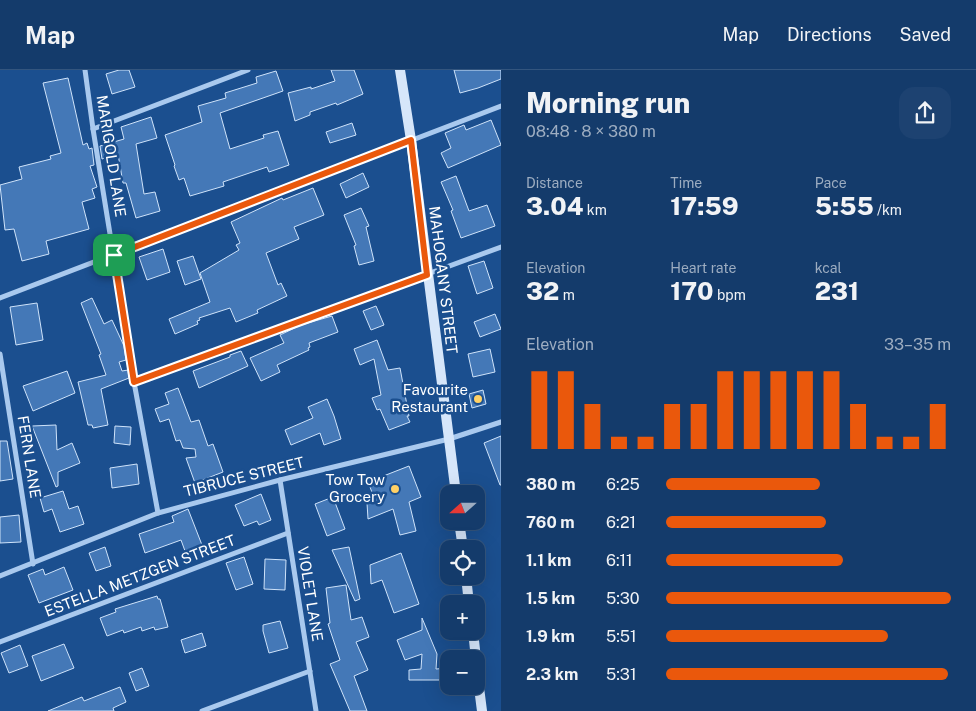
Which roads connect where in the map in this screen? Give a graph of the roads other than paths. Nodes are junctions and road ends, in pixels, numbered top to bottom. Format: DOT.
graph roads {
  1 [pos="85,70"];
  2 [pos="248,70"];
  3 [pos="400,70"];
  4 [pos="501,106"];
  5 [pos="93,129"];
  6 [pos="411,140"];
  7 [pos="501,247"];
  8 [pos="114,255"];
  9 [pos="427,275"];
  10 [pos="0,298"];
  11 [pos="0,354"];
  12 [pos="134,382"];
  13 [pos="501,422"];
  14 [pos="449,439"];
  15 [pos="280,480"];
  16 [pos="455,485"];
  17 [pos="158,513"];
  18 [pos="288,533"];
  19 [pos="33,564"];
  20 [pos="0,576"];
  21 [pos="0,642"];
  22 [pos="310,671"];
  23 [pos="480,695"];
  24 [pos="202,711"];
  25 [pos="316,711"];
  26 [pos="482,711"];
  1 -- 5 [label="street, MARIGOLD LANE"];
  2 -- 5 [label="street"];
  3 -- 6 [label="street, MAHOGANY STREET"];
  4 -- 6 [label="street"];
  5 -- 8 [label="street, MARIGOLD LANE"];
  6 -- 8 [label="street"];
  6 -- 9 [label="street, MAHOGANY STREET"];
  7 -- 9 [label="street"];
  8 -- 10 [label="street"];
  8 -- 12 [label="street, MARIGOLD LANE"];
  9 -- 12 [label="street"];
  9 -- 14 [label="street, MAHOGANY STREET"];
  11 -- 19 [label="street, FERN LANE"];
  12 -- 17 [label="street, MARIGOLD LANE"];
  13 -- 14 [label="street, TIBRUCE STREET"];
  14 -- 15 [label="street, TIBRUCE STREET"];
  14 -- 16 [label="street, MAHOGANY STREET"];
  15 -- 17 [label="street, TIBRUCE STREET"];
  15 -- 18 [label="street, VIOLET LANE"];
  17 -- 19 [label="street, TIBRUCE STREET"];
  18 -- 21 [label="street, ESTELLA METZGEN STREET"];
  18 -- 22 [label="street, VIOLET LANE"];
  19 -- 20 [label="street, TIBRUCE STREET"];
  22 -- 24 [label="street"];
  22 -- 25 [label="street, VIOLET LANE"];
  23 -- 26 [label="street"];
}
